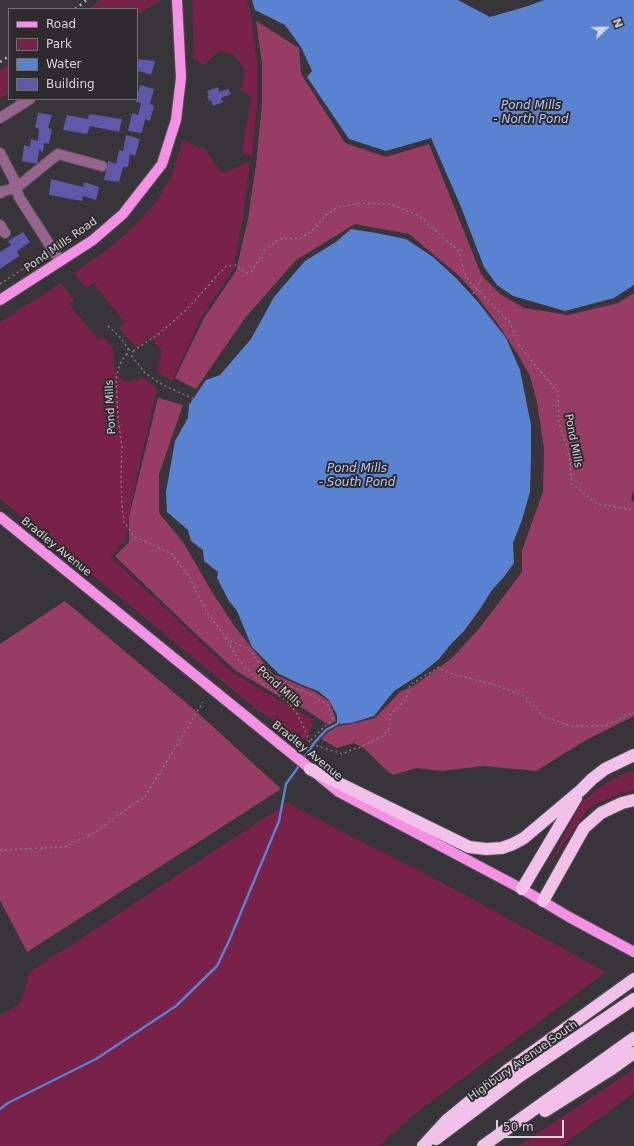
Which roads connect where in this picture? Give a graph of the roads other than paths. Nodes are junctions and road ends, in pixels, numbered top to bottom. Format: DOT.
graph roads {
  1 [pos="177,0"];
  2 [pos="28,100"];
  3 [pos="0,118"];
  4 [pos="0,153"];
  5 [pos="102,166"];
  6 [pos="16,188"];
  7 [pos="0,193"];
  8 [pos="60,261"];
  9 [pos="0,300"];
  10 [pos="0,517"];
  11 [pos="634,755"];
  12 [pos="310,769"];
  13 [pos="580,790"];
  14 [pos="634,800"];
  15 [pos="522,889"];
  16 [pos="544,901"];
  17 [pos="634,952"];
  18 [pos="634,979"];
  19 [pos="634,999"];
  20 [pos="634,1038"];
  21 [pos="634,1053"];
  22 [pos="423,1146"];
  23 [pos="428,1146"];
  24 [pos="483,1146"];
  25 [pos="490,1146"];
  1 -- 8 [label="main road, Pond Mills Road"];
  2 -- 3 [label="lane"];
  4 -- 6 [label="lane"];
  5 -- 6 [label="lane"];
  6 -- 7 [label="lane"];
  6 -- 8 [label="lane"];
  8 -- 9 [label="main road, Pond Mills Road"];
  10 -- 12 [label="main road, Bradley Avenue"];
  11 -- 13 [label="highway"];
  12 -- 13 [label="highway"];
  12 -- 15 [label="main road, Bradley Avenue"];
  13 -- 15 [label="highway"];
  14 -- 16 [label="highway"];
  15 -- 16 [label="main road, Bradley Avenue"];
  16 -- 17 [label="main road, Bradley Avenue"];
  18 -- 22 [label="highway"];
  19 -- 23 [label="highway, Highbury Avenue South"];
  20 -- 24 [label="highway"];
  21 -- 25 [label="highway"];
}
